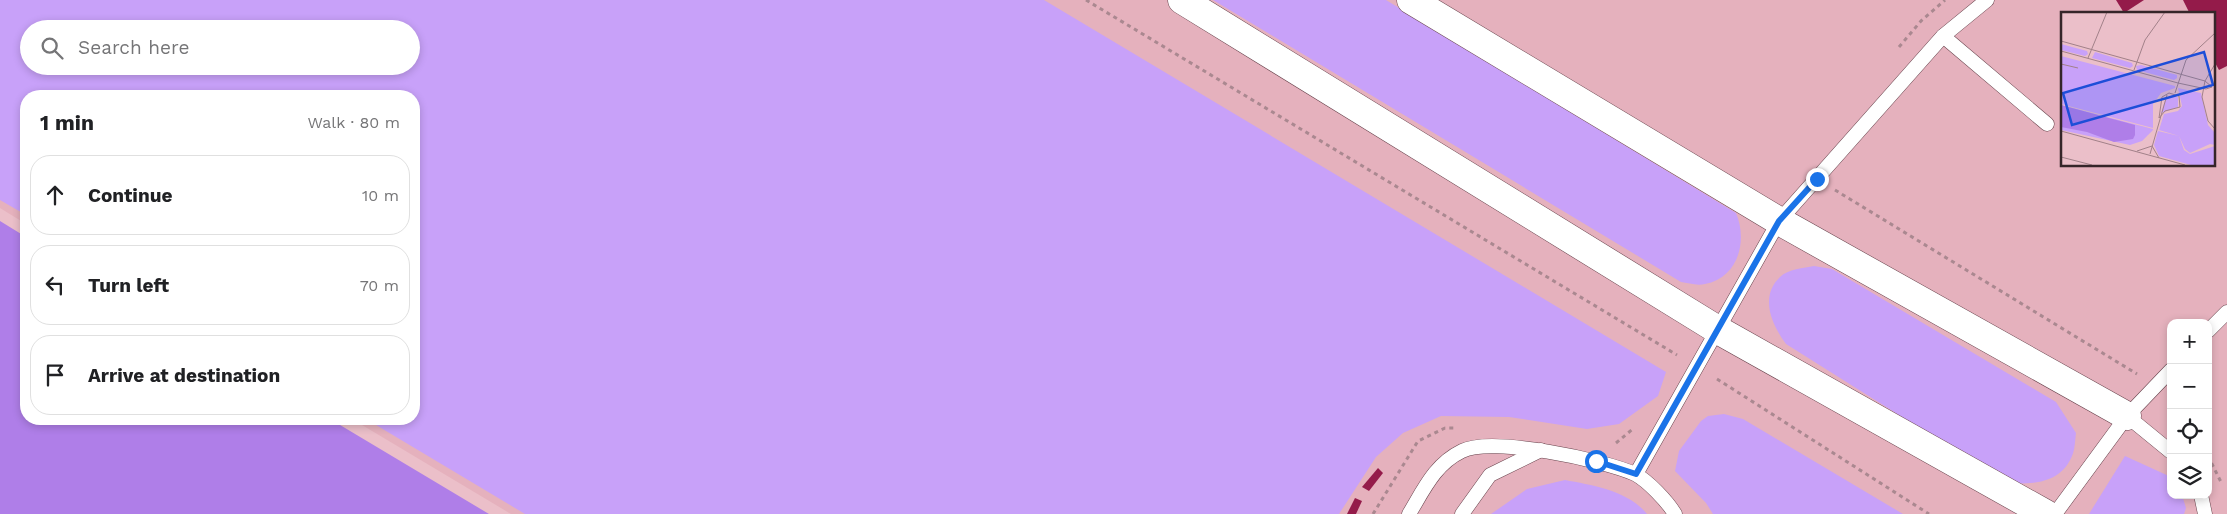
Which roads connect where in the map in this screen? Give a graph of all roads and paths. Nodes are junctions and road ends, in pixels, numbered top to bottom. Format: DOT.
graph roads {
  1 [pos="1086,0"];
  2 [pos="1182,0"];
  3 [pos="1411,0"];
  4 [pos="1987,0"];
  5 [pos="1943,36"];
  6 [pos="2047,124"];
  7 [pos="1817,179"];
  8 [pos="1779,221"];
  9 [pos="2227,312"];
  10 [pos="2212,327"];
  11 [pos="1718,330"];
  12 [pos="1697,367"];
  13 [pos="2167,374"];
  14 [pos="2152,390"];
  15 [pos="2127,416"];
  16 [pos="2167,449"];
  17 [pos="1542,450"];
  18 [pos="1636,474"];
  19 [pos="2201,499"];
  20 [pos="1409,514"];
  21 [pos="1462,514"];
  22 [pos="1675,514"];
  23 [pos="1929,514"];
  24 [pos="2046,514"];
  25 [pos="2055,514"];
  26 [pos="2205,514"];
  1 -- 12 [label="path"];
  2 -- 11 [label="street"];
  3 -- 8 [label="street"];
  4 -- 5 [label="lane"];
  5 -- 6 [label="lane"];
  5 -- 7 [label="lane"];
  7 -- 8 [label="lane"];
  7 -- 14 [label="path"];
  8 -- 11 [label="lane"];
  8 -- 15 [label="street"];
  9 -- 10 [label="lane"];
  11 -- 12 [label="lane"];
  11 -- 24 [label="street"];
  12 -- 18 [label="lane"];
  12 -- 23 [label="path"];
  13 -- 14 [label="lane"];
  14 -- 15 [label="lane"];
  15 -- 16 [label="lane"];
  15 -- 25 [label="lane"];
  17 -- 18 [label="lane"];
  17 -- 20 [label="lane"];
  17 -- 21 [label="lane"];
  18 -- 22 [label="lane"];
  19 -- 26 [label="lane"];
}
